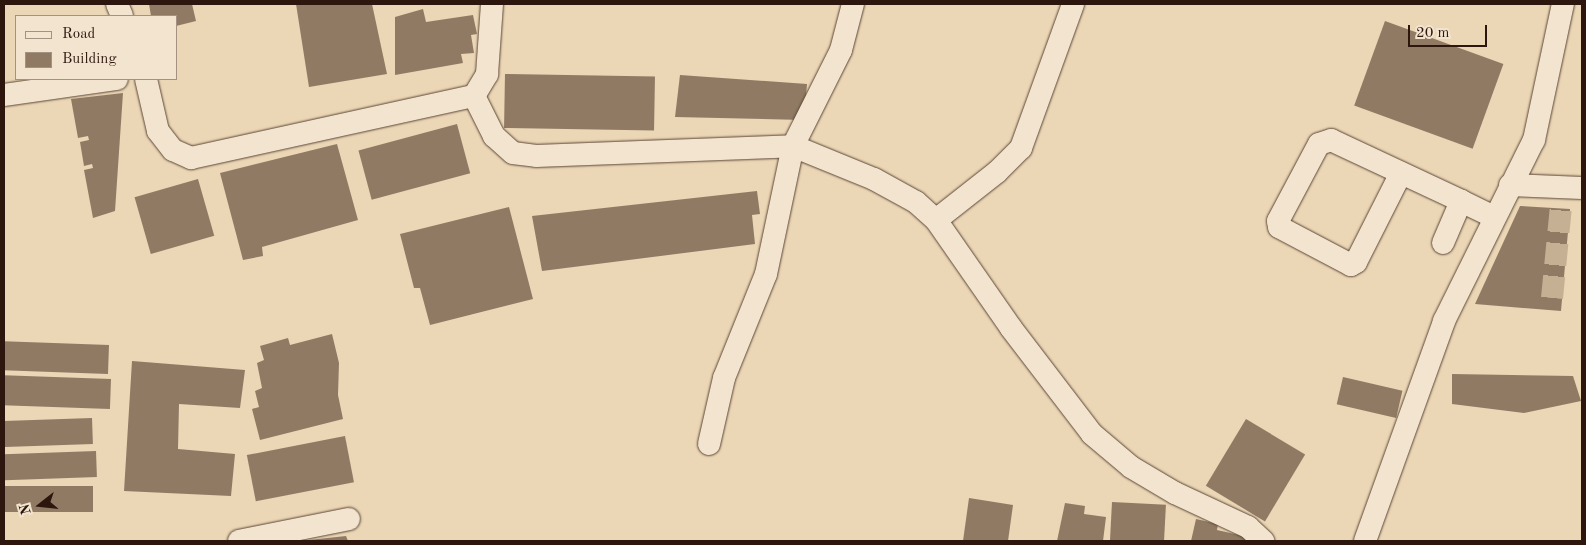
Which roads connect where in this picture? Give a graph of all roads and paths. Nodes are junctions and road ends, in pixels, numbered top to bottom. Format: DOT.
graph roads {
  1 [pos="492,4"];
  2 [pos="853,4"];
  3 [pos="1073,4"];
  4 [pos="1563,4"];
  5 [pos="110,80"];
  6 [pos="146,80"];
  7 [pos="4,95"];
  8 [pos="474,96"];
  9 [pos="793,146"];
  10 [pos="1401,173"];
  11 [pos="1510,184"];
  12 [pos="1569,194"];
  13 [pos="1461,201"];
  14 [pos="1494,217"];
  15 [pos="936,220"];
  16 [pos="1443,244"];
  17 [pos="708,444"];
  18 [pos="349,519"];
  19 [pos="239,541"];
  20 [pos="1263,541"];
  21 [pos="1365,541"];
  1 -- 8 [label="street"];
  2 -- 9 [label="street"];
  3 -- 15 [label="street"];
  4 -- 11 [label="street"];
  5 -- 7 [label="street"];
  6 -- 8 [label="street"];
  8 -- 9 [label="street"];
  9 -- 15 [label="street"];
  9 -- 17 [label="street"];
  10 -- 10 [label="street"];
  10 -- 13 [label="street"];
  11 -- 12 [label="street"];
  11 -- 14 [label="street"];
  13 -- 14 [label="street"];
  13 -- 16 [label="street"];
  14 -- 21 [label="street"];
  15 -- 20 [label="street"];
  18 -- 19 [label="street"];
}
